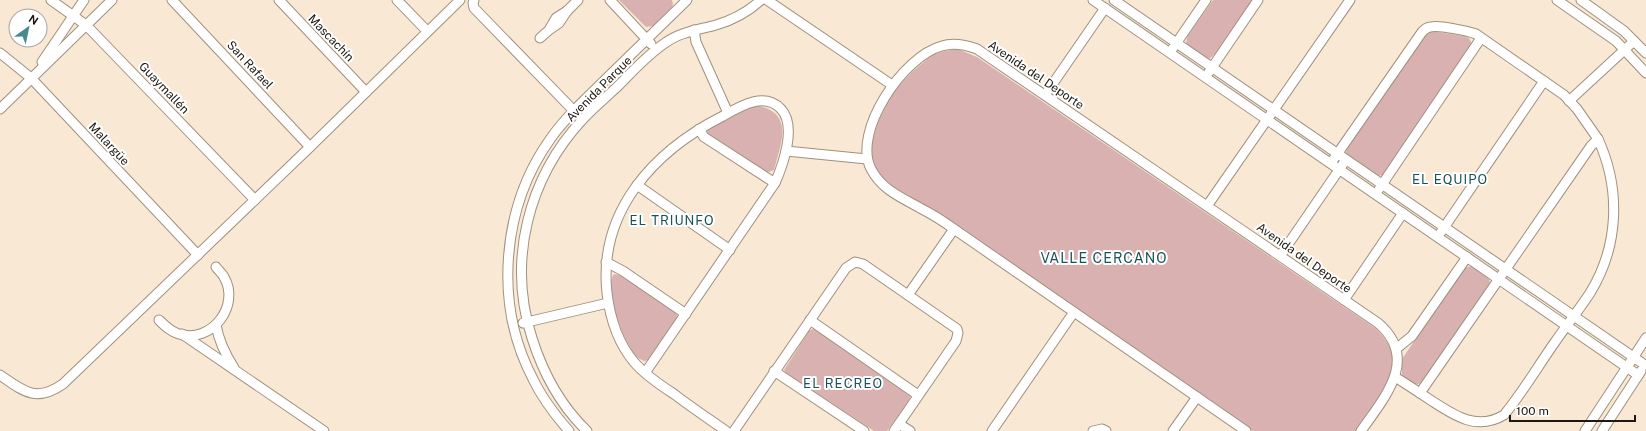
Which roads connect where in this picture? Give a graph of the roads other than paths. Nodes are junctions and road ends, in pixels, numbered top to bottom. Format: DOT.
graph roads {
  1 [pos="51,0"];
  2 [pos="84,0"];
  3 [pos="112,0"];
  4 [pos="172,0"];
  5 [pos="279,0"];
  6 [pos="397,0"];
  7 [pos="460,0"];
  8 [pos="578,0"];
  9 [pos="610,0"];
  10 [pos="760,0"];
  11 [pos="767,0"];
  12 [pos="1093,0"];
  13 [pos="1114,0"];
  14 [pos="1206,0"];
  15 [pos="1258,0"];
  16 [pos="1350,0"];
  17 [pos="1557,0"];
  18 [pos="1581,0"];
  19 [pos="683,1"];
  20 [pos="474,4"];
  21 [pos="1105,8"];
  22 [pos="74,15"];
  23 [pos="86,25"];
  24 [pos="694,30"];
  25 [pos="427,32"];
  26 [pos="540,38"];
  27 [pos="1481,38"];
  28 [pos="647,39"];
  29 [pos="1634,41"];
  30 [pos="1176,43"];
  31 [pos="656,49"];
  32 [pos="1625,50"];
  33 [pos="1170,52"];
  34 [pos="0,53"];
  35 [pos="1646,53"];
  36 [pos="1212,68"];
  37 [pos="1646,73"];
  38 [pos="1206,77"];
  39 [pos="31,78"];
  40 [pos="1544,81"];
  41 [pos="892,85"];
  42 [pos="366,92"];
  43 [pos="1045,95"];
  44 [pos="1569,101"];
  45 [pos="0,109"];
  46 [pos="1273,110"];
  47 [pos="574,111"];
  48 [pos="728,113"];
  49 [pos="583,119"];
  50 [pos="1267,119"];
  51 [pos="699,129"];
  52 [pos="1598,139"];
  53 [pos="310,147"];
  54 [pos="786,151"];
  55 [pos="1337,154"];
  56 [pos="867,159"];
  57 [pos="1346,160"];
  58 [pos="1331,163"];
  59 [pos="1340,169"];
  60 [pos="775,183"];
  61 [pos="1382,184"];
  62 [pos="637,185"];
  63 [pos="1375,194"];
  64 [pos="255,200"];
  65 [pos="1207,206"];
  66 [pos="1403,213"];
  67 [pos="1444,226"];
  68 [pos="954,229"];
  69 [pos="1438,236"];
  70 [pos="730,250"];
  71 [pos="198,255"];
  72 [pos="1280,256"];
  73 [pos="1467,257"];
  74 [pos="606,262"];
  75 [pos="216,267"];
  76 [pos="1506,269"];
  77 [pos="1500,279"];
  78 [pos="908,295"];
  79 [pos="1344,300"];
  80 [pos="608,303"];
  81 [pos="1074,312"];
  82 [pos="686,314"];
  83 [pos="1574,315"];
  84 [pos="159,320"];
  85 [pos="810,320"];
  86 [pos="527,322"];
  87 [pos="216,325"];
  88 [pos="1566,325"];
  89 [pos="514,326"];
  90 [pos="182,334"];
  91 [pos="1646,338"];
  92 [pos="1396,349"];
  93 [pos="1634,357"];
  94 [pos="1646,364"];
  95 [pos="1627,368"];
  96 [pos="235,370"];
  97 [pos="774,371"];
  98 [pos="645,373"];
  99 [pos="0,375"];
  100 [pos="1638,375"];
  101 [pos="1395,377"];
  102 [pos="1420,393"];
  103 [pos="918,395"];
  104 [pos="1197,397"];
  105 [pos="896,427"];
  106 [pos="324,431"];
  107 [pos="569,431"];
  108 [pos="587,431"];
  109 [pos="726,431"];
  110 [pos="734,431"];
  111 [pos="864,431"];
  112 [pos="910,431"];
  113 [pos="992,431"];
  114 [pos="1093,431"];
  115 [pos="1106,431"];
  116 [pos="1173,431"];
  117 [pos="1246,431"];
  118 [pos="1361,431"];
  119 [pos="1585,431"];
  120 [pos="1602,431"];
  1 -- 22 [label="street, Guaymallén"];
  2 -- 22 [label="street"];
  3 -- 23 [label="street"];
  4 -- 53 [label="street, San Rafael"];
  5 -- 42 [label="street, Mascachín"];
  6 -- 25 [label="street"];
  7 -- 25 [label="street"];
  8 -- 26 [label="street"];
  9 -- 28 [label="street"];
  10 -- 24 [label="street, Avenida Parque"];
  11 -- 41 [label="street"];
  12 -- 21 [label="street"];
  13 -- 30 [label="street"];
  14 -- 30 [label="street"];
  15 -- 36 [label="street"];
  16 -- 46 [label="street"];
  17 -- 32 [label="street"];
  18 -- 29 [label="street"];
  19 -- 28 [label="street, Avenida Parque"];
  20 -- 47 [label="street"];
  21 -- 33 [label="street"];
  21 -- 43 [label="street"];
  22 -- 23 [label="street, Guaymallén"];
  22 -- 39 [label="street"];
  23 -- 39 [label="street"];
  23 -- 64 [label="street, Guaymallén"];
  24 -- 31 [label="street, Avenida Parque"];
  24 -- 48 [label="street"];
  25 -- 42 [label="street"];
  27 -- 40 [label="street"];
  27 -- 55 [label="street"];
  27 -- 61 [label="street"];
  28 -- 31 [label="street"];
  28 -- 47 [label="street, Avenida Parque"];
  29 -- 32 [label="street"];
  29 -- 35 [label="street"];
  30 -- 33 [label="street"];
  30 -- 36 [label="street"];
  31 -- 49 [label="street, Avenida Parque"];
  32 -- 37 [label="street"];
  32 -- 44 [label="street"];
  33 -- 38 [label="street"];
  34 -- 39 [label="street, Malargüe"];
  36 -- 38 [label="street"];
  36 -- 46 [label="street"];
  38 -- 50 [label="street"];
  39 -- 45 [label="street"];
  39 -- 71 [label="street, Malargüe"];
  40 -- 44 [label="street"];
  40 -- 67 [label="street"];
  41 -- 43 [label="street, Avenida del Deporte"];
  41 -- 56 [label="street, Avenida del Deporte"];
  42 -- 53 [label="street"];
  43 -- 65 [label="street, Avenida del Deporte"];
  44 -- 52 [label="street"];
  46 -- 50 [label="street"];
  46 -- 55 [label="street"];
  47 -- 49 [label="street"];
  47 -- 89 [label="street, Avenida Parque"];
  48 -- 51 [label="street"];
  48 -- 54 [label="street"];
  49 -- 86 [label="street, Avenida Parque"];
  50 -- 58 [label="street"];
  50 -- 65 [label="street"];
  51 -- 60 [label="street"];
  51 -- 62 [label="street"];
  52 -- 76 [label="street"];
  52 -- 83 [label="street"];
  53 -- 64 [label="street"];
  54 -- 56 [label="street"];
  54 -- 60 [label="street"];
  55 -- 57 [label="street"];
  55 -- 58 [label="street"];
  56 -- 68 [label="street"];
  57 -- 59 [label="street"];
  57 -- 61 [label="street"];
  58 -- 59 [label="street"];
  59 -- 63 [label="street"];
  59 -- 72 [label="street"];
  60 -- 70 [label="street"];
  61 -- 63 [label="street"];
  61 -- 67 [label="street"];
  62 -- 70 [label="street"];
  62 -- 74 [label="street"];
  63 -- 66 [label="street"];
  64 -- 71 [label="street"];
  65 -- 72 [label="street, Avenida del Deporte"];
  66 -- 69 [label="street"];
  66 -- 79 [label="street"];
  67 -- 69 [label="street"];
  67 -- 76 [label="street"];
  68 -- 78 [label="street"];
  68 -- 81 [label="street"];
  69 -- 73 [label="street"];
  70 -- 82 [label="street"];
  71 -- 99 [label="street"];
  72 -- 79 [label="street, Avenida del Deporte"];
  73 -- 77 [label="street"];
  73 -- 92 [label="street"];
  74 -- 80 [label="street"];
  74 -- 82 [label="street"];
  75 -- 87 [label="street"];
  76 -- 77 [label="street"];
  76 -- 83 [label="street"];
  77 -- 88 [label="street"];
  77 -- 102 [label="street"];
  78 -- 85 [label="street"];
  78 -- 103 [label="street"];
  79 -- 92 [label="street, Avenida del Deporte"];
  80 -- 86 [label="street"];
  80 -- 98 [label="street"];
  81 -- 104 [label="street"];
  81 -- 113 [label="street"];
  82 -- 98 [label="street"];
  83 -- 88 [label="street"];
  83 -- 93 [label="street"];
  84 -- 90 [label="street"];
  85 -- 97 [label="street"];
  85 -- 103 [label="street"];
  86 -- 89 [label="street"];
  86 -- 108 [label="street, Avenida Parque"];
  87 -- 90 [label="street"];
  87 -- 96 [label="street"];
  88 -- 95 [label="street"];
  88 -- 102 [label="street"];
  89 -- 107 [label="street, Avenida Parque"];
  90 -- 96 [label="street"];
  91 -- 93 [label="street"];
  92 -- 101 [label="street, Avenida del Deporte"];
  93 -- 94 [label="street"];
  93 -- 95 [label="street"];
  94 -- 100 [label="street"];
  95 -- 100 [label="street"];
  95 -- 119 [label="street"];
  96 -- 106 [label="street"];
  97 -- 110 [label="street"];
  97 -- 111 [label="street"];
  98 -- 109 [label="street"];
  100 -- 120 [label="street"];
  101 -- 102 [label="street"];
  101 -- 118 [label="street, Avenida del Deporte"];
  103 -- 105 [label="street"];
  104 -- 116 [label="street"];
  104 -- 117 [label="street"];
  105 -- 112 [label="street"];
  114 -- 115 [label="street"];
}
